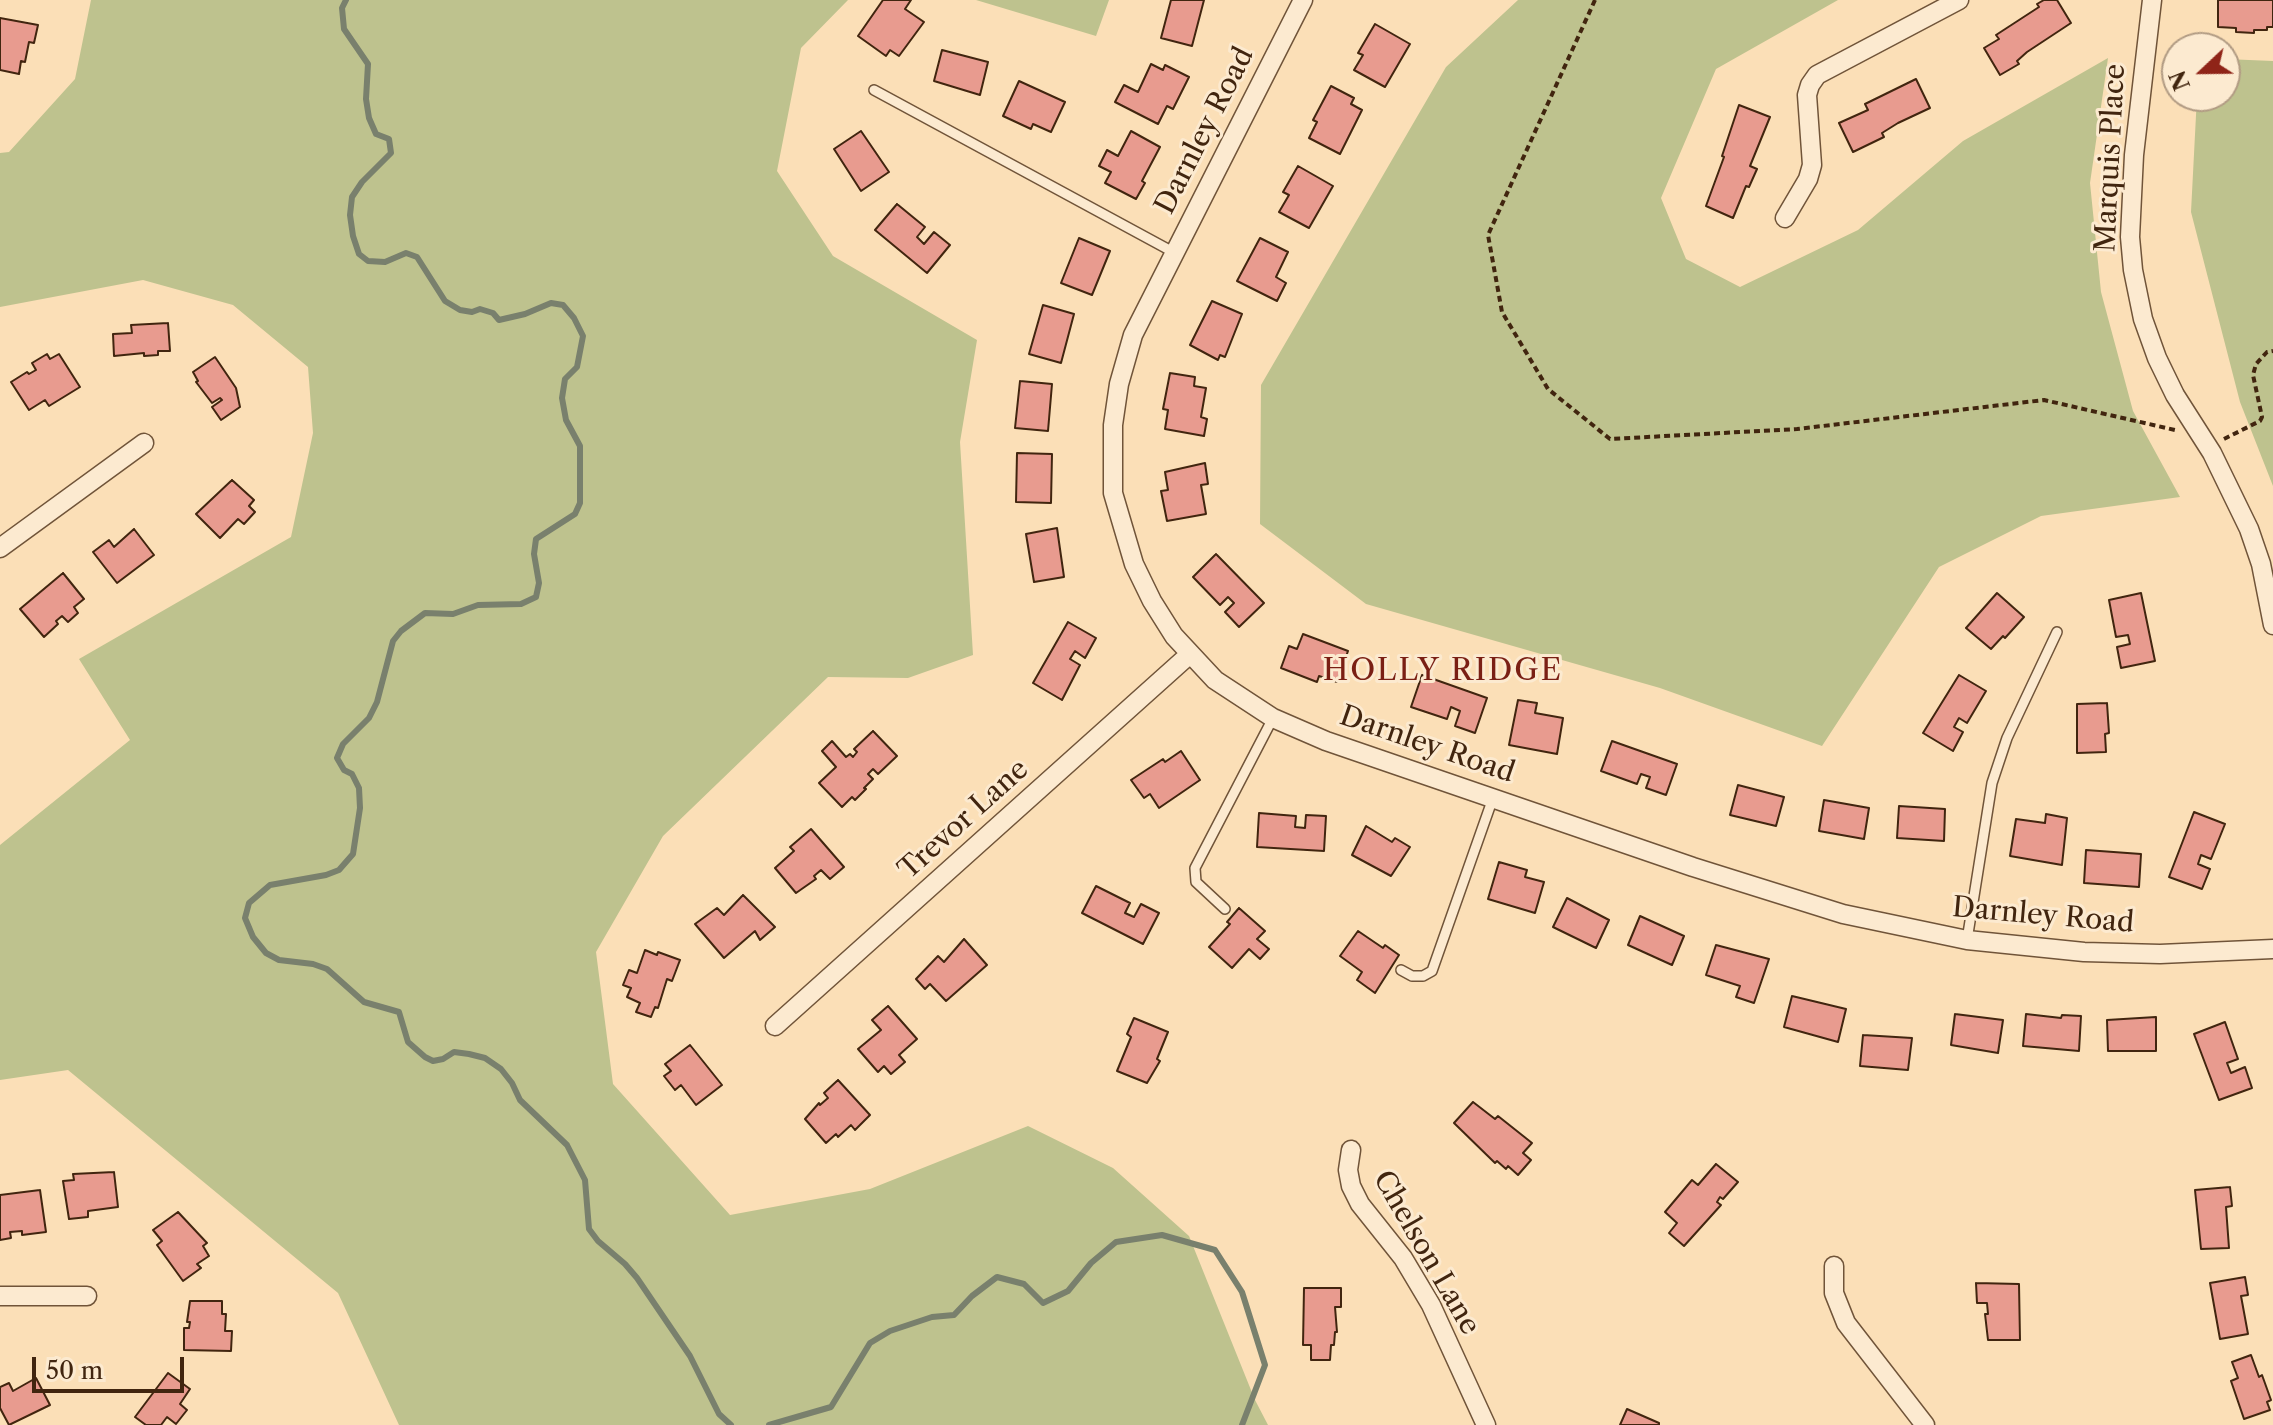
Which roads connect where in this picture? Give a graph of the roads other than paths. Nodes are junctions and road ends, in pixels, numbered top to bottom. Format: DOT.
graph roads {
  1 [pos="1303,0"];
  2 [pos="1959,0"];
  3 [pos="2152,0"];
  4 [pos="874,90"];
  5 [pos="1785,218"];
  6 [pos="1175,253"];
  7 [pos="144,443"];
  8 [pos="0,548"];
  9 [pos="2273,625"];
  10 [pos="2057,632"];
  11 [pos="1190,654"];
  12 [pos="1273,718"];
  13 [pos="1493,798"];
  14 [pos="1225,909"];
  15 [pos="1967,940"];
  16 [pos="2273,949"];
  17 [pos="1401,970"];
  18 [pos="775,1026"];
  19 [pos="1351,1150"];
  20 [pos="1834,1266"];
  21 [pos="0,1296"];
  22 [pos="87,1296"];
  23 [pos="1486,1425"];
  24 [pos="1925,1425"];
  1 -- 6 [label="street, Darnley Road"];
  2 -- 5 [label="street"];
  3 -- 9 [label="street, Marquis Place"];
  4 -- 6 [label="lane"];
  6 -- 11 [label="street, Darnley Road"];
  7 -- 8 [label="street"];
  10 -- 15 [label="lane"];
  11 -- 12 [label="street, Darnley Road"];
  11 -- 18 [label="street, Trevor Lane"];
  12 -- 13 [label="street, Darnley Road"];
  12 -- 14 [label="lane"];
  13 -- 15 [label="street, Darnley Road"];
  13 -- 17 [label="lane"];
  15 -- 16 [label="street, Darnley Road"];
  19 -- 23 [label="street, Chelson Lane"];
  20 -- 24 [label="street"];
  21 -- 22 [label="street"];
}
